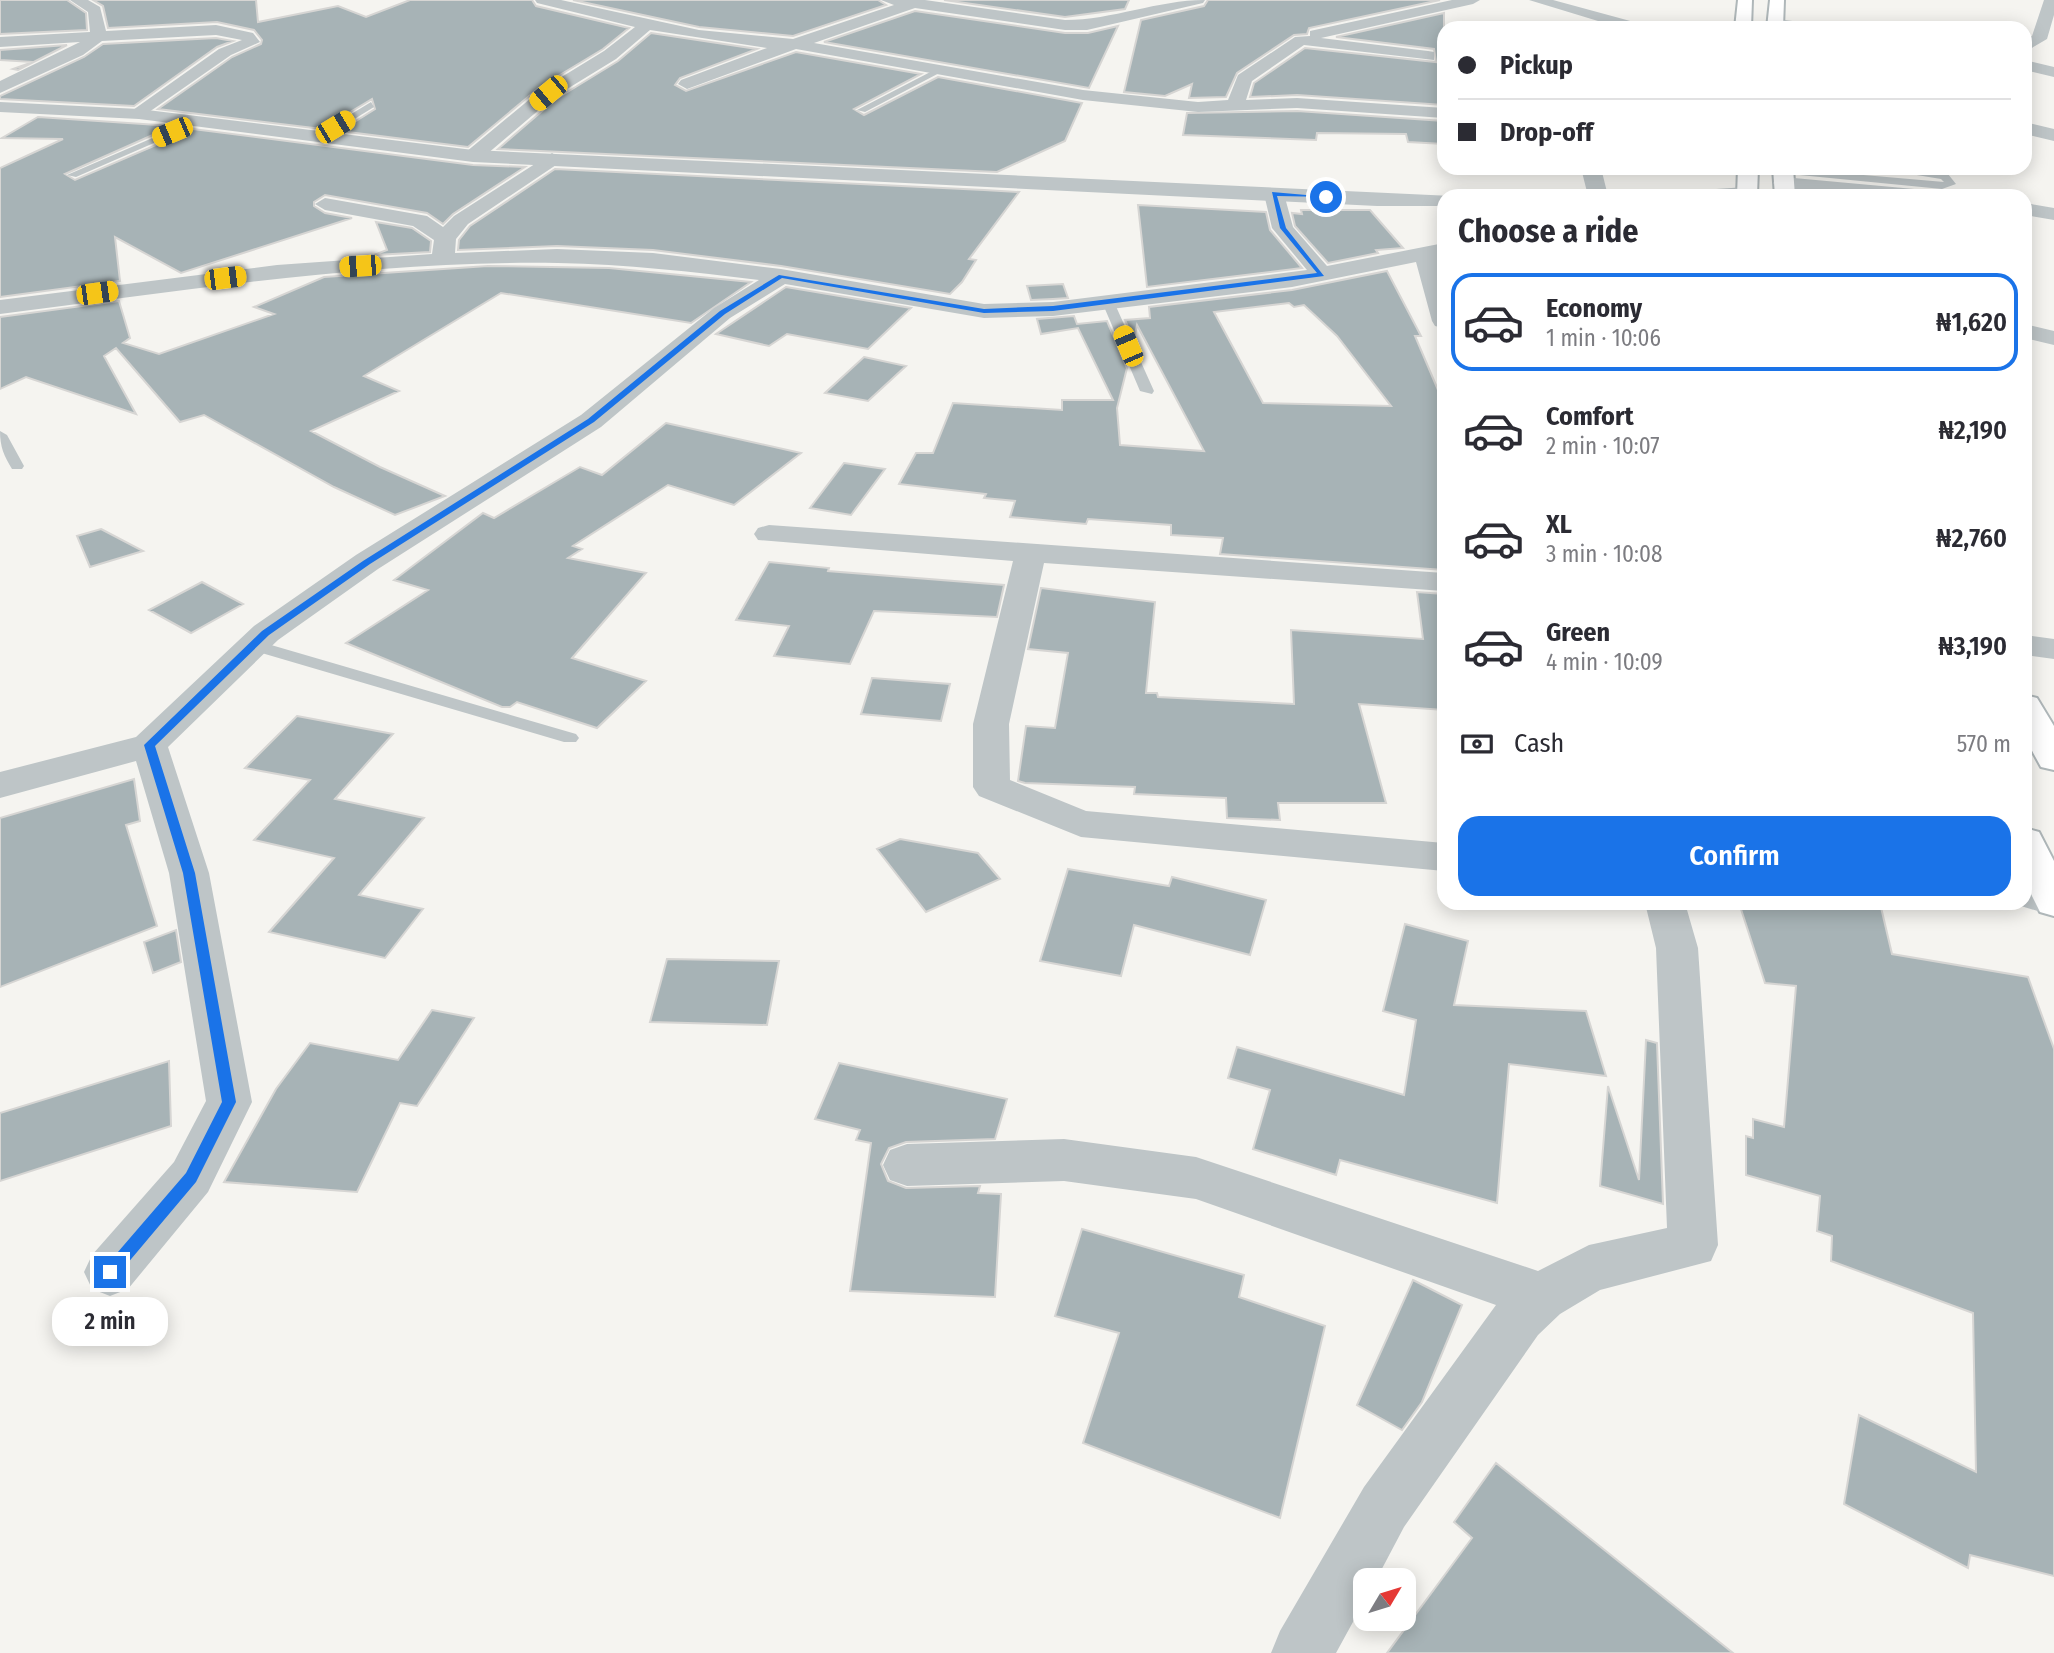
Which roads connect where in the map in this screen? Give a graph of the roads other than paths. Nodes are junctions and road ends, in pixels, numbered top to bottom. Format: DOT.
graph roads {
  1 [pos="77,0"];
  2 [pos="542,0"];
  3 [pos="888,0"];
  4 [pos="1198,0"];
  5 [pos="1473,0"];
  6 [pos="1536,0"];
  7 [pos="1745,0"];
  8 [pos="1777,0"];
  9 [pos="2051,0"];
  10 [pos="918,2"];
  11 [pos="1613,21"];
  12 [pos="1744,21"];
  13 [pos="1775,21"];
  14 [pos="2050,21"];
  15 [pos="643,23"];
  16 [pos="99,36"];
  17 [pos="1301,40"];
  18 [pos="0,42"];
  19 [pos="795,44"];
  20 [pos="2032,44"];
  21 [pos="2032,50"];
  22 [pos="2054,55"];
  23 [pos="1428,56"];
  24 [pos="2032,67"];
  25 [pos="941,69"];
  26 [pos="2054,72"];
  27 [pos="687,84"];
  28 [pos="0,88"];
  29 [pos="371,105"];
  30 [pos="1235,105"];
  31 [pos="0,107"];
  32 [pos="862,110"];
  33 [pos="1437,113"];
  34 [pos="139,114"];
  35 [pos="197,122"];
  36 [pos="2032,130"];
  37 [pos="2054,135"];
  38 [pos="317,138"];
  39 [pos="472,156"];
  40 [pos="552,159"];
  41 [pos="72,175"];
  42 [pos="1819,175"];
  43 [pos="1862,175"];
  44 [pos="1937,175"];
  45 [pos="1784,180"];
  46 [pos="1863,189"];
  47 [pos="1274,194"];
  48 [pos="1437,200"];
  49 [pos="325,204"];
  50 [pos="2032,210"];
  51 [pos="2054,214"];
  52 [pos="444,249"];
  53 [pos="1435,252"];
  54 [pos="1322,274"];
  55 [pos="781,276"];
  56 [pos="1108,302"];
  57 [pos="0,307"];
  58 [pos="2032,333"];
  59 [pos="2054,338"];
  60 [pos="1147,391"];
  61 [pos="0,435"];
  62 [pos="17,466"];
  63 [pos="769,534"];
  64 [pos="1030,555"];
  65 [pos="1437,582"];
  66 [pos="254,645"];
  67 [pos="2032,646"];
  68 [pos="2054,649"];
  69 [pos="2032,719"];
  70 [pos="570,738"];
  71 [pos="149,745"];
  72 [pos="2054,758"];
  73 [pos="0,785"];
  74 [pos="2032,856"];
  75 [pos="1437,857"];
  76 [pos="2032,894"];
  77 [pos="2054,901"];
  78 [pos="1667,910"];
  79 [pos="907,1165"];
  80 [pos="110,1272"];
  81 [pos="1542,1297"];
  82 [pos="1302,1653"];
  1 -- 16 [label="street"];
  2 -- 15 [label="street"];
  3 -- 10 [label="street"];
  4 -- 10 [label="street"];
  5 -- 17 [label="street"];
  6 -- 11 [label="street"];
  7 -- 12 [label="main road"];
  8 -- 13 [label="main road"];
  9 -- 14 [label="street"];
  10 -- 19 [label="street"];
  14 -- 20 [label="street"];
  15 -- 19 [label="street"];
  15 -- 39 [label="street"];
  16 -- 18 [label="street"];
  16 -- 28 [label="street"];
  16 -- 34 [label="street"];
  17 -- 23 [label="street"];
  17 -- 30 [label="street"];
  19 -- 25 [label="street"];
  19 -- 27 [label="street"];
  21 -- 22 [label="street"];
  24 -- 26 [label="street"];
  25 -- 30 [label="street"];
  25 -- 32 [label="lane"];
  29 -- 38 [label="lane"];
  30 -- 33 [label="street"];
  31 -- 34 [label="street"];
  34 -- 35 [label="street"];
  35 -- 38 [label="street"];
  35 -- 41 [label="lane"];
  36 -- 37 [label="street"];
  38 -- 39 [label="street"];
  39 -- 40 [label="street"];
  40 -- 47 [label="street"];
  40 -- 52 [label="street"];
  42 -- 45 [label="lane"];
  43 -- 44 [label="lane"];
  45 -- 46 [label="street"];
  47 -- 48 [label="street"];
  47 -- 54 [label="street"];
  49 -- 52 [label="street"];
  50 -- 51 [label="street"];
  52 -- 55 [label="street"];
  52 -- 57 [label="street"];
  53 -- 54 [label="street"];
  54 -- 56 [label="street"];
  55 -- 56 [label="street"];
  55 -- 66 [label="street"];
  56 -- 60 [label="lane"];
  58 -- 59 [label="street"];
  61 -- 62 [label="lane"];
  63 -- 64 [label="street"];
  64 -- 65 [label="street"];
  64 -- 75 [label="street"];
  66 -- 70 [label="lane"];
  66 -- 71 [label="street"];
  67 -- 68 [label="street"];
  69 -- 72 [label="main road"];
  71 -- 73 [label="street"];
  71 -- 80 [label="street"];
  74 -- 77 [label="main road"];
  76 -- 77 [label="street"];
  78 -- 81 [label="street"];
  79 -- 81 [label="street"];
  81 -- 82 [label="street"];
}
